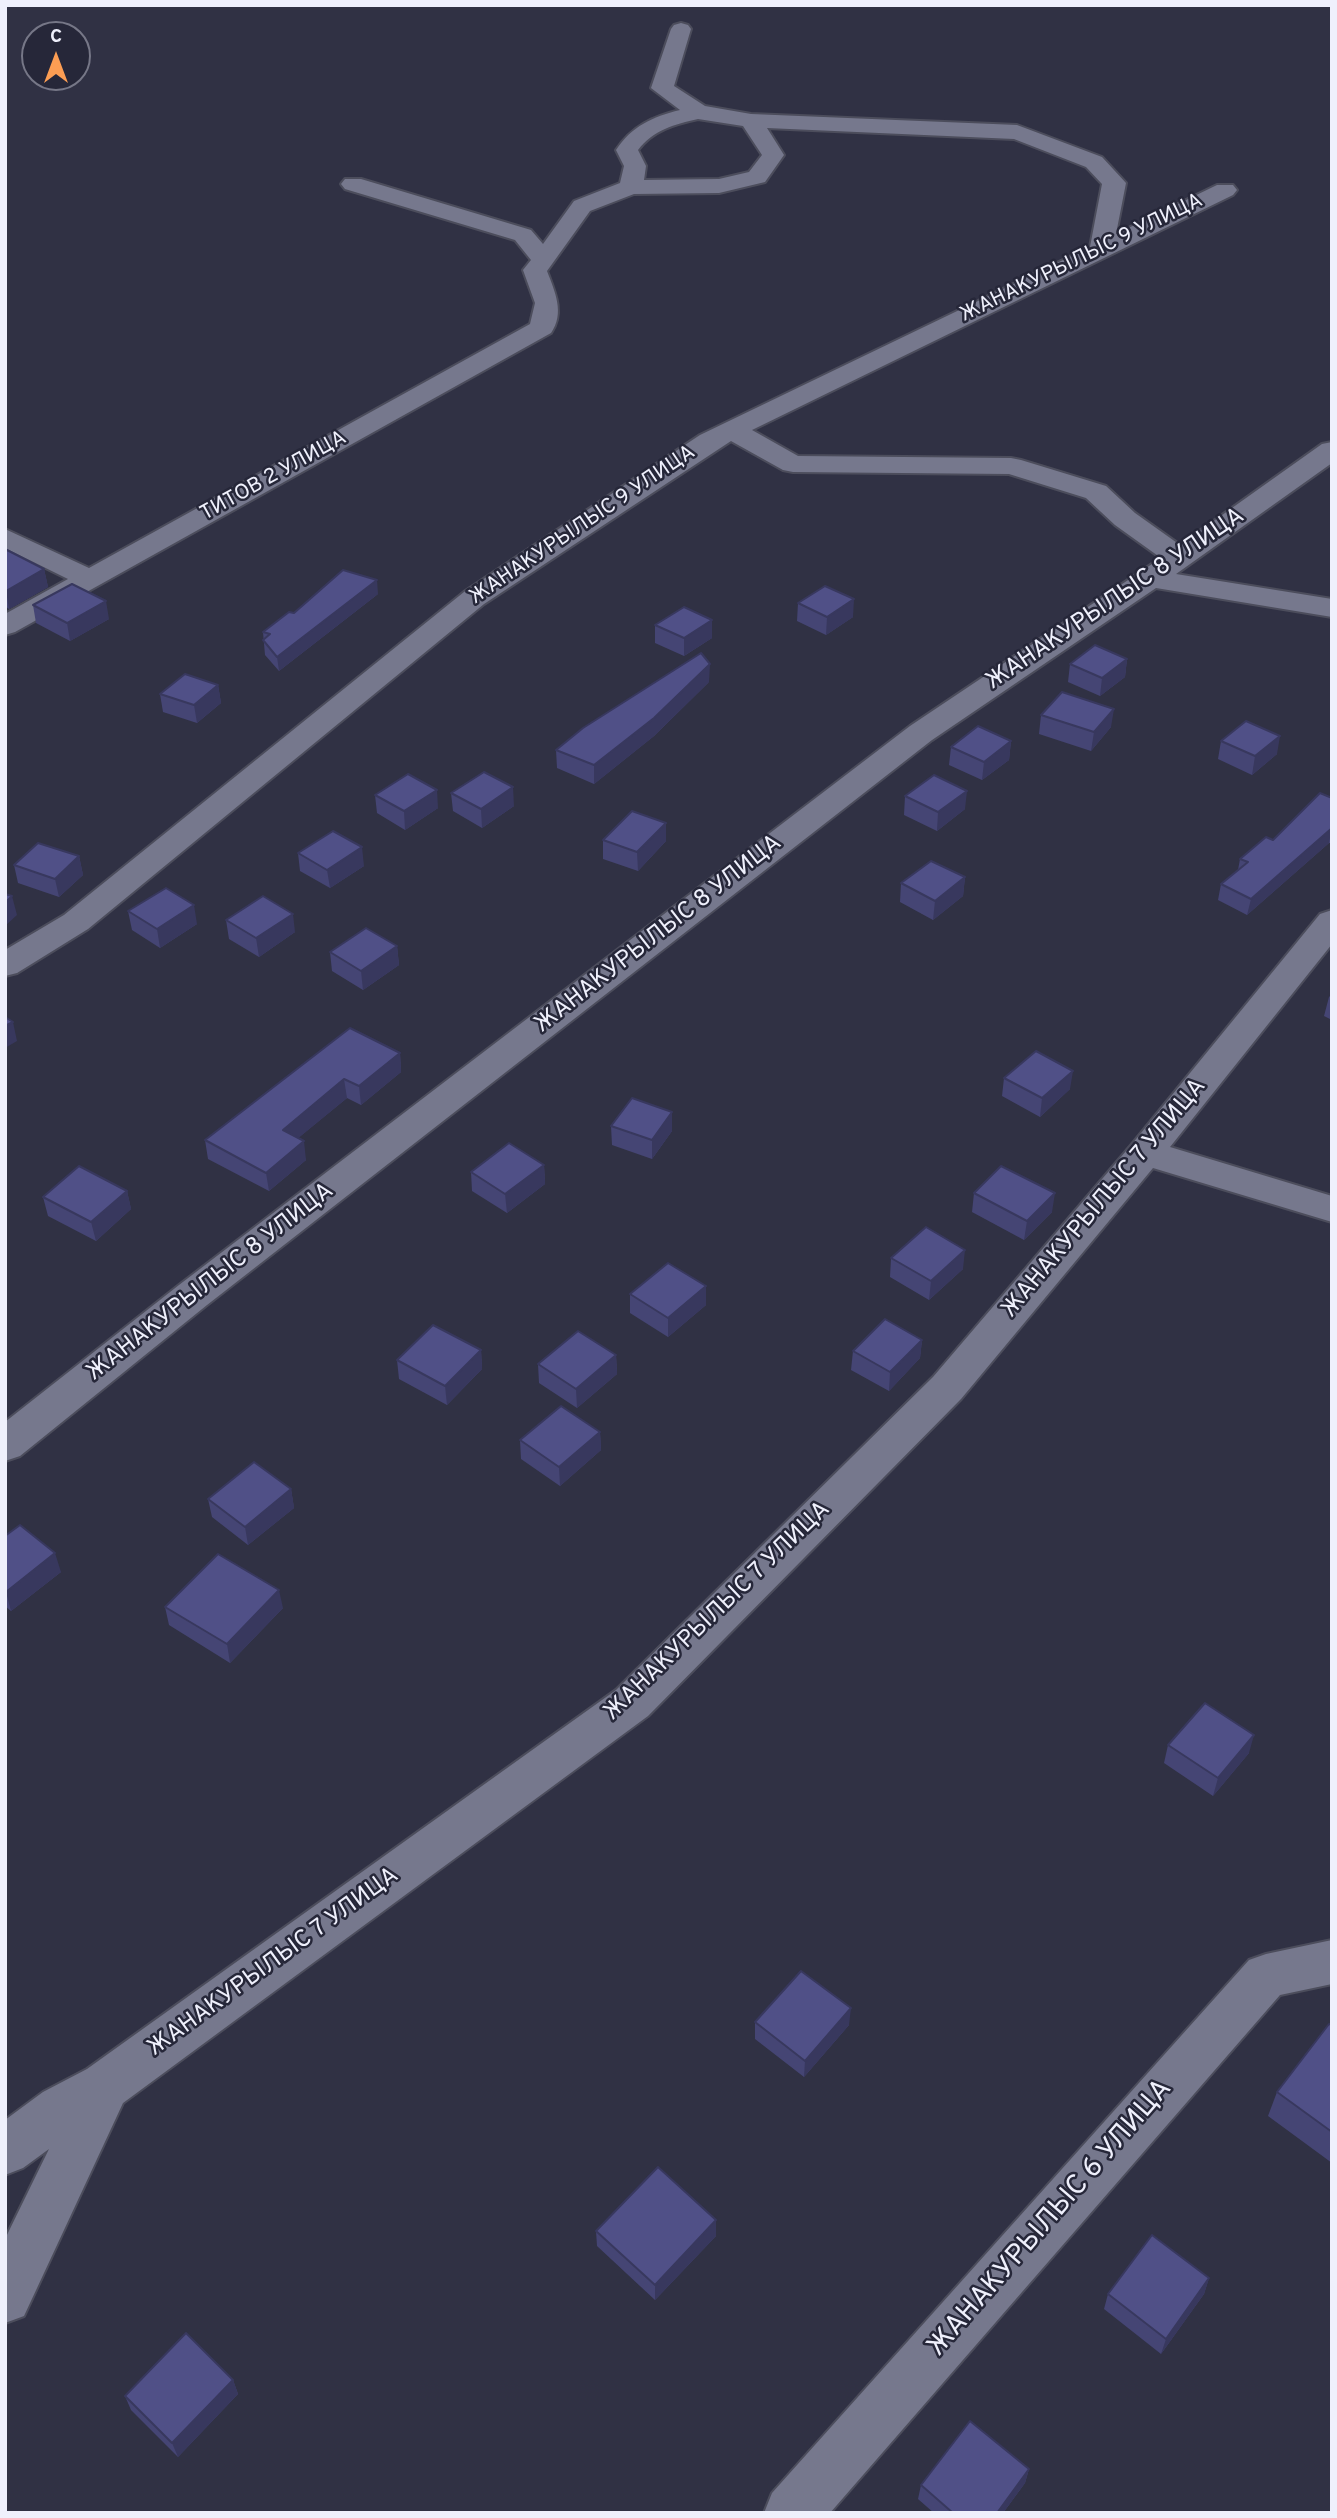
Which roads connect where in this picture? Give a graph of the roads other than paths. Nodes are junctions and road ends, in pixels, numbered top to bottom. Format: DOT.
graph roads {
  1 [pos="681,29"];
  2 [pos="698,112"];
  3 [pos="751,121"];
  4 [pos="353,184"];
  5 [pos="631,187"];
  6 [pos="1225,190"];
  7 [pos="1101,250"];
  8 [pos="544,260"];
  9 [pos="731,430"];
  10 [pos="1332,450"];
  11 [pos="5,537"];
  12 [pos="1180,558"];
  13 [pos="1150,578"];
  14 [pos="90,579"];
  15 [pos="1332,608"];
  16 [pos="5,626"];
  17 [pos="1332,921"];
  18 [pos="5,965"];
  19 [pos="1146,1153"];
  20 [pos="1332,1209"];
  21 [pos="5,1445"];
  22 [pos="1332,1962"];
  23 [pos="105,2087"];
  24 [pos="5,2151"];
  25 [pos="5,2297"];
  26 [pos="792,2513"];
  1 -- 2 [label="street"];
  2 -- 3 [label="street"];
  2 -- 5 [label="street"];
  3 -- 5 [label="street"];
  3 -- 7 [label="street"];
  4 -- 8 [label="street"];
  5 -- 8 [label="street"];
  6 -- 7 [label="street, ЖАНАКУРЫЛЫС 9 УЛИЦА"];
  7 -- 9 [label="street, ЖАНАКУРЫЛЫС 9 УЛИЦА"];
  8 -- 14 [label="street, ТИТОВ 2 УЛИЦА"];
  9 -- 12 [label="street"];
  9 -- 18 [label="street, ЖАНАКУРЫЛЫС 9 УЛИЦА"];
  10 -- 12 [label="street, ЖАНАКУРЫЛЫС 8 УЛИЦА"];
  11 -- 14 [label="street"];
  12 -- 13 [label="street, ЖАНАКУРЫЛЫС 8 УЛИЦА"];
  13 -- 15 [label="street"];
  13 -- 21 [label="street, ЖАНАКУРЫЛЫС 8 УЛИЦА"];
  14 -- 16 [label="street, ТИТОВ 2 УЛИЦА"];
  17 -- 19 [label="street, ЖАНАКУРЫЛЫС 7 УЛИЦА"];
  19 -- 20 [label="street"];
  19 -- 23 [label="street, ЖАНАКУРЫЛЫС 7 УЛИЦА"];
  22 -- 26 [label="street, ЖАНАКУРЫЛЫС 6 УЛИЦА"];
  23 -- 24 [label="street"];
  23 -- 25 [label="street, ЖАНАКУРЫЛЫС 7 УЛИЦА"];
}
